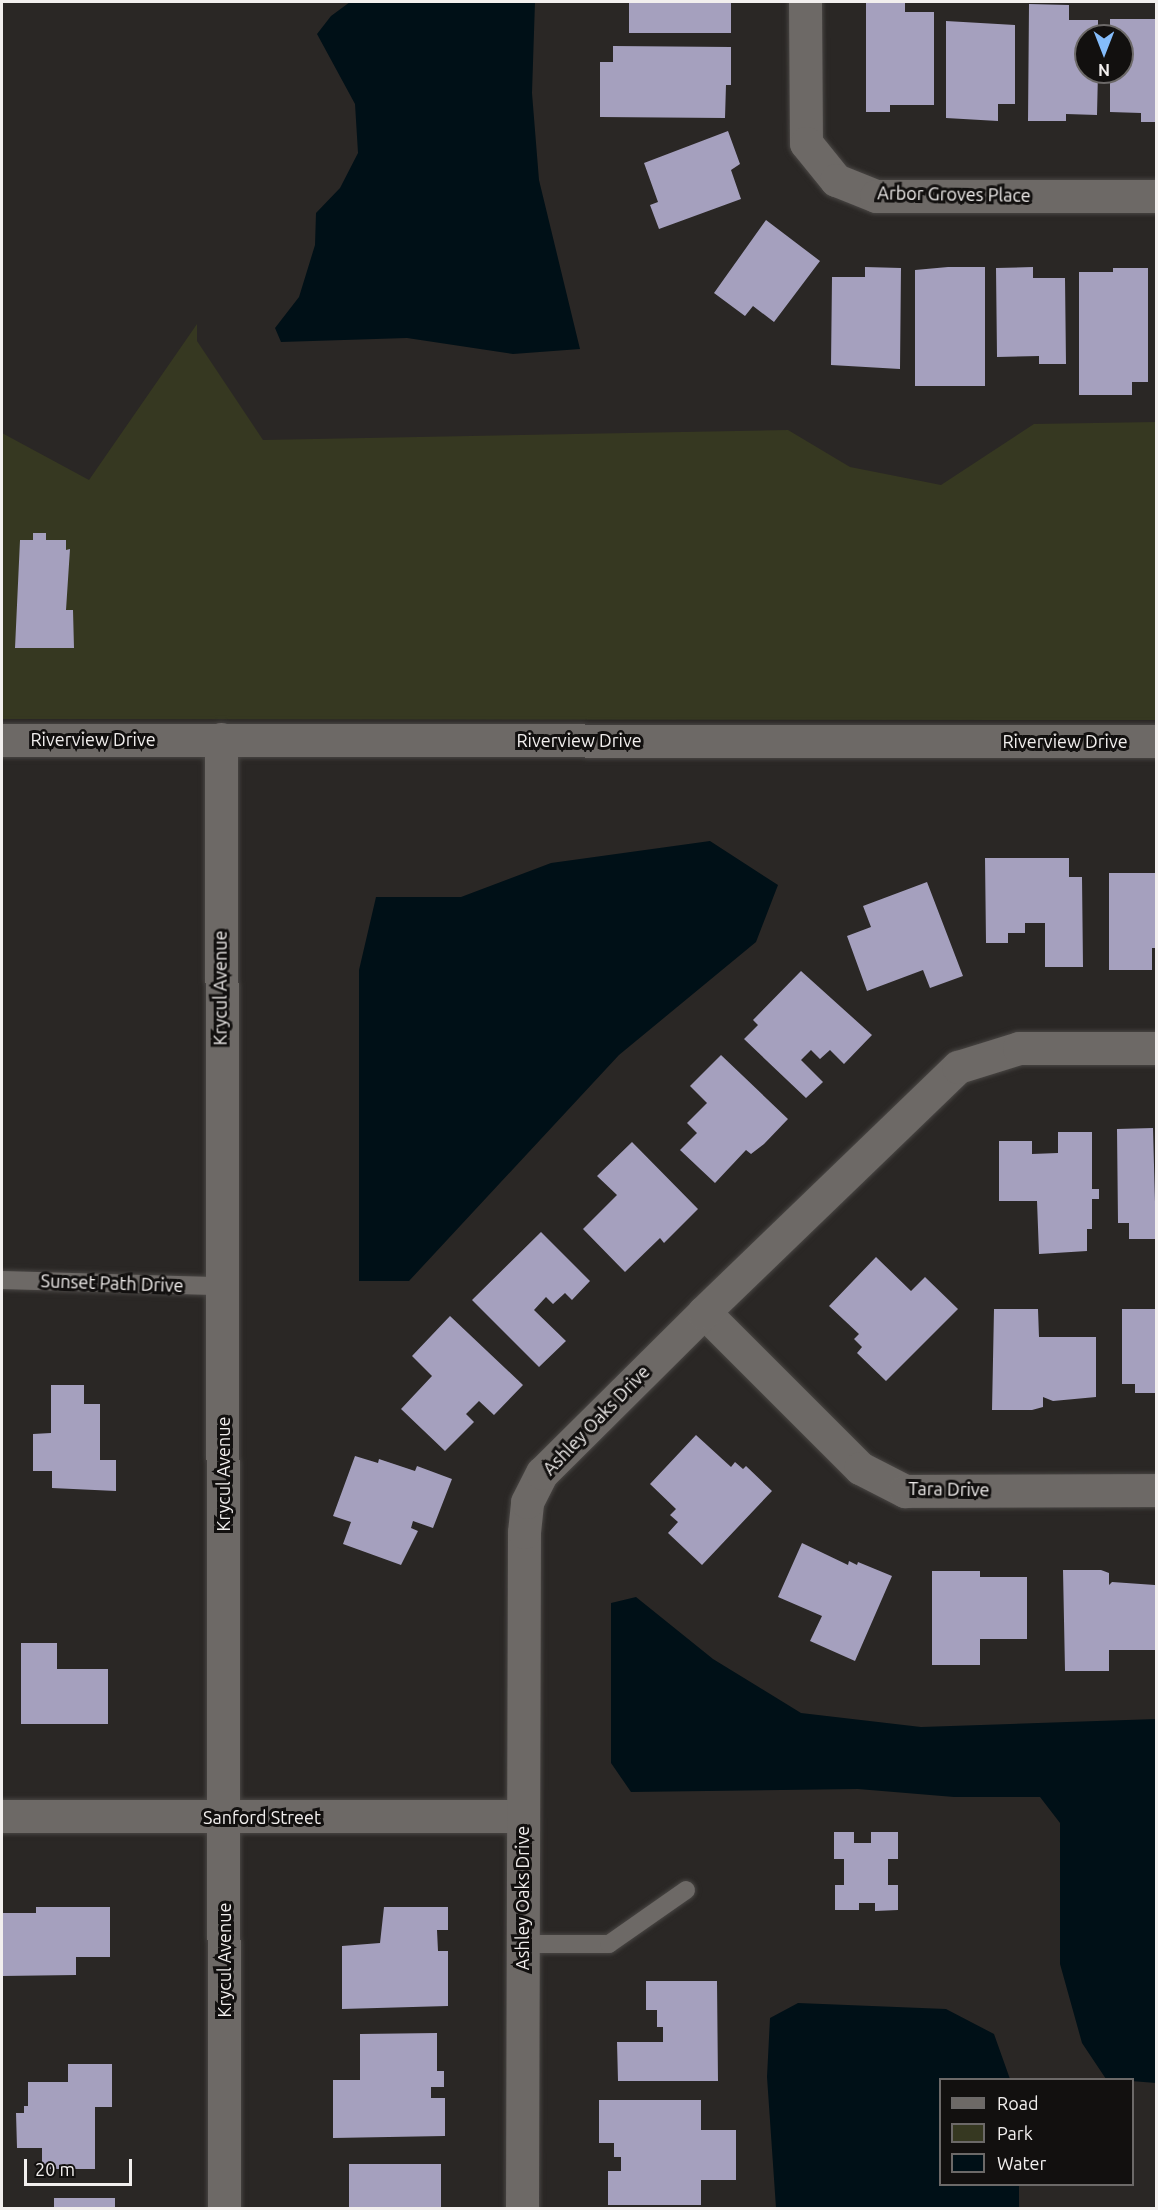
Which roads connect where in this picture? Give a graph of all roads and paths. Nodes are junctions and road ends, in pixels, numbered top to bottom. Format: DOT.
graph roads {
  1 [pos="805,2"];
  2 [pos="1156,196"];
  3 [pos="220,739"];
  4 [pos="2,740"];
  5 [pos="1156,741"];
  6 [pos="1156,1048"];
  7 [pos="2,1280"];
  8 [pos="222,1287"];
  9 [pos="704,1311"];
  10 [pos="1156,1490"];
  11 [pos="2,1816"];
  12 [pos="223,1816"];
  13 [pos="522,1816"];
  14 [pos="686,1890"];
  15 [pos="522,1944"];
  16 [pos="224,2208"];
  17 [pos="522,2208"];
  1 -- 2 [label="street, Arbor Groves Place"];
  3 -- 4 [label="street, Riverview Drive"];
  3 -- 5 [label="street, Riverview Drive"];
  3 -- 8 [label="street, Krycul Avenue"];
  6 -- 9 [label="street, Ashley Oaks Drive"];
  7 -- 8 [label="lane, Sunset Path Drive"];
  8 -- 12 [label="street, Krycul Avenue"];
  9 -- 10 [label="street, Tara Drive"];
  9 -- 13 [label="street, Ashley Oaks Drive"];
  11 -- 12 [label="street, Sanford Street"];
  12 -- 13 [label="street, Sanford Street"];
  12 -- 16 [label="street, Krycul Avenue"];
  13 -- 15 [label="street, Ashley Oaks Drive"];
  14 -- 15 [label="lane"];
  15 -- 17 [label="street, Ashley Oaks Drive"];
}
